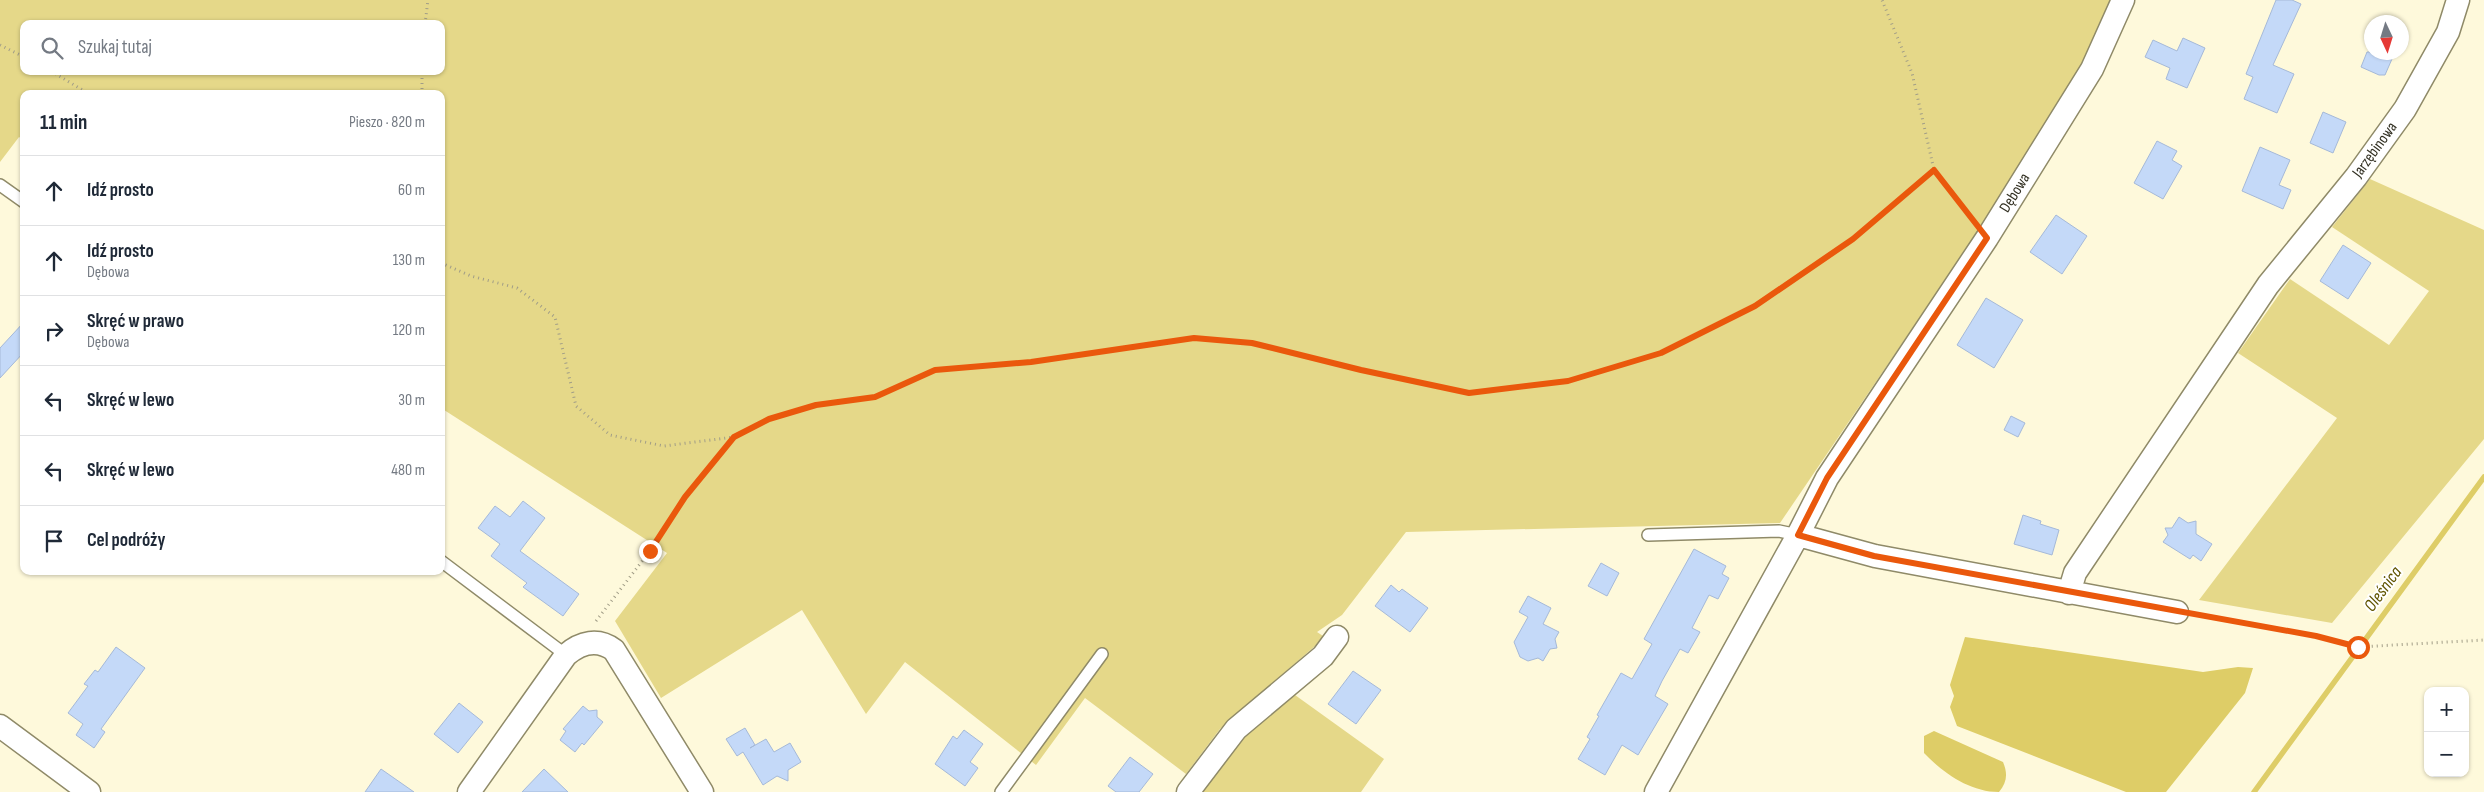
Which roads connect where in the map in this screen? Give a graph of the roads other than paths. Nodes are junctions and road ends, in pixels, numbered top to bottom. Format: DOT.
graph roads {
  1 [pos="2123,0"];
  2 [pos="2458,0"];
  3 [pos="0,185"];
  4 [pos="20,199"];
  5 [pos="1648,535"];
  6 [pos="1798,535"];
  7 [pos="445,564"];
  8 [pos="2069,593"];
  9 [pos="2177,612"];
  10 [pos="1337,637"];
  11 [pos="575,649"];
  12 [pos="1102,654"];
  13 [pos="0,726"];
  14 [pos="90,792"];
  15 [pos="469,792"];
  16 [pos="702,792"];
  17 [pos="1001,792"];
  18 [pos="1188,792"];
  19 [pos="1656,792"];
  1 -- 6 [label="street, Dębowa"];
  2 -- 8 [label="street, Jarzębinowa"];
  3 -- 4 [label="lane"];
  5 -- 6 [label="lane"];
  6 -- 8 [label="street"];
  6 -- 19 [label="street, Dębowa"];
  7 -- 11 [label="lane"];
  8 -- 9 [label="street"];
  10 -- 18 [label="street"];
  11 -- 15 [label="street"];
  11 -- 16 [label="street"];
  12 -- 17 [label="lane"];
  13 -- 14 [label="street"];
}
